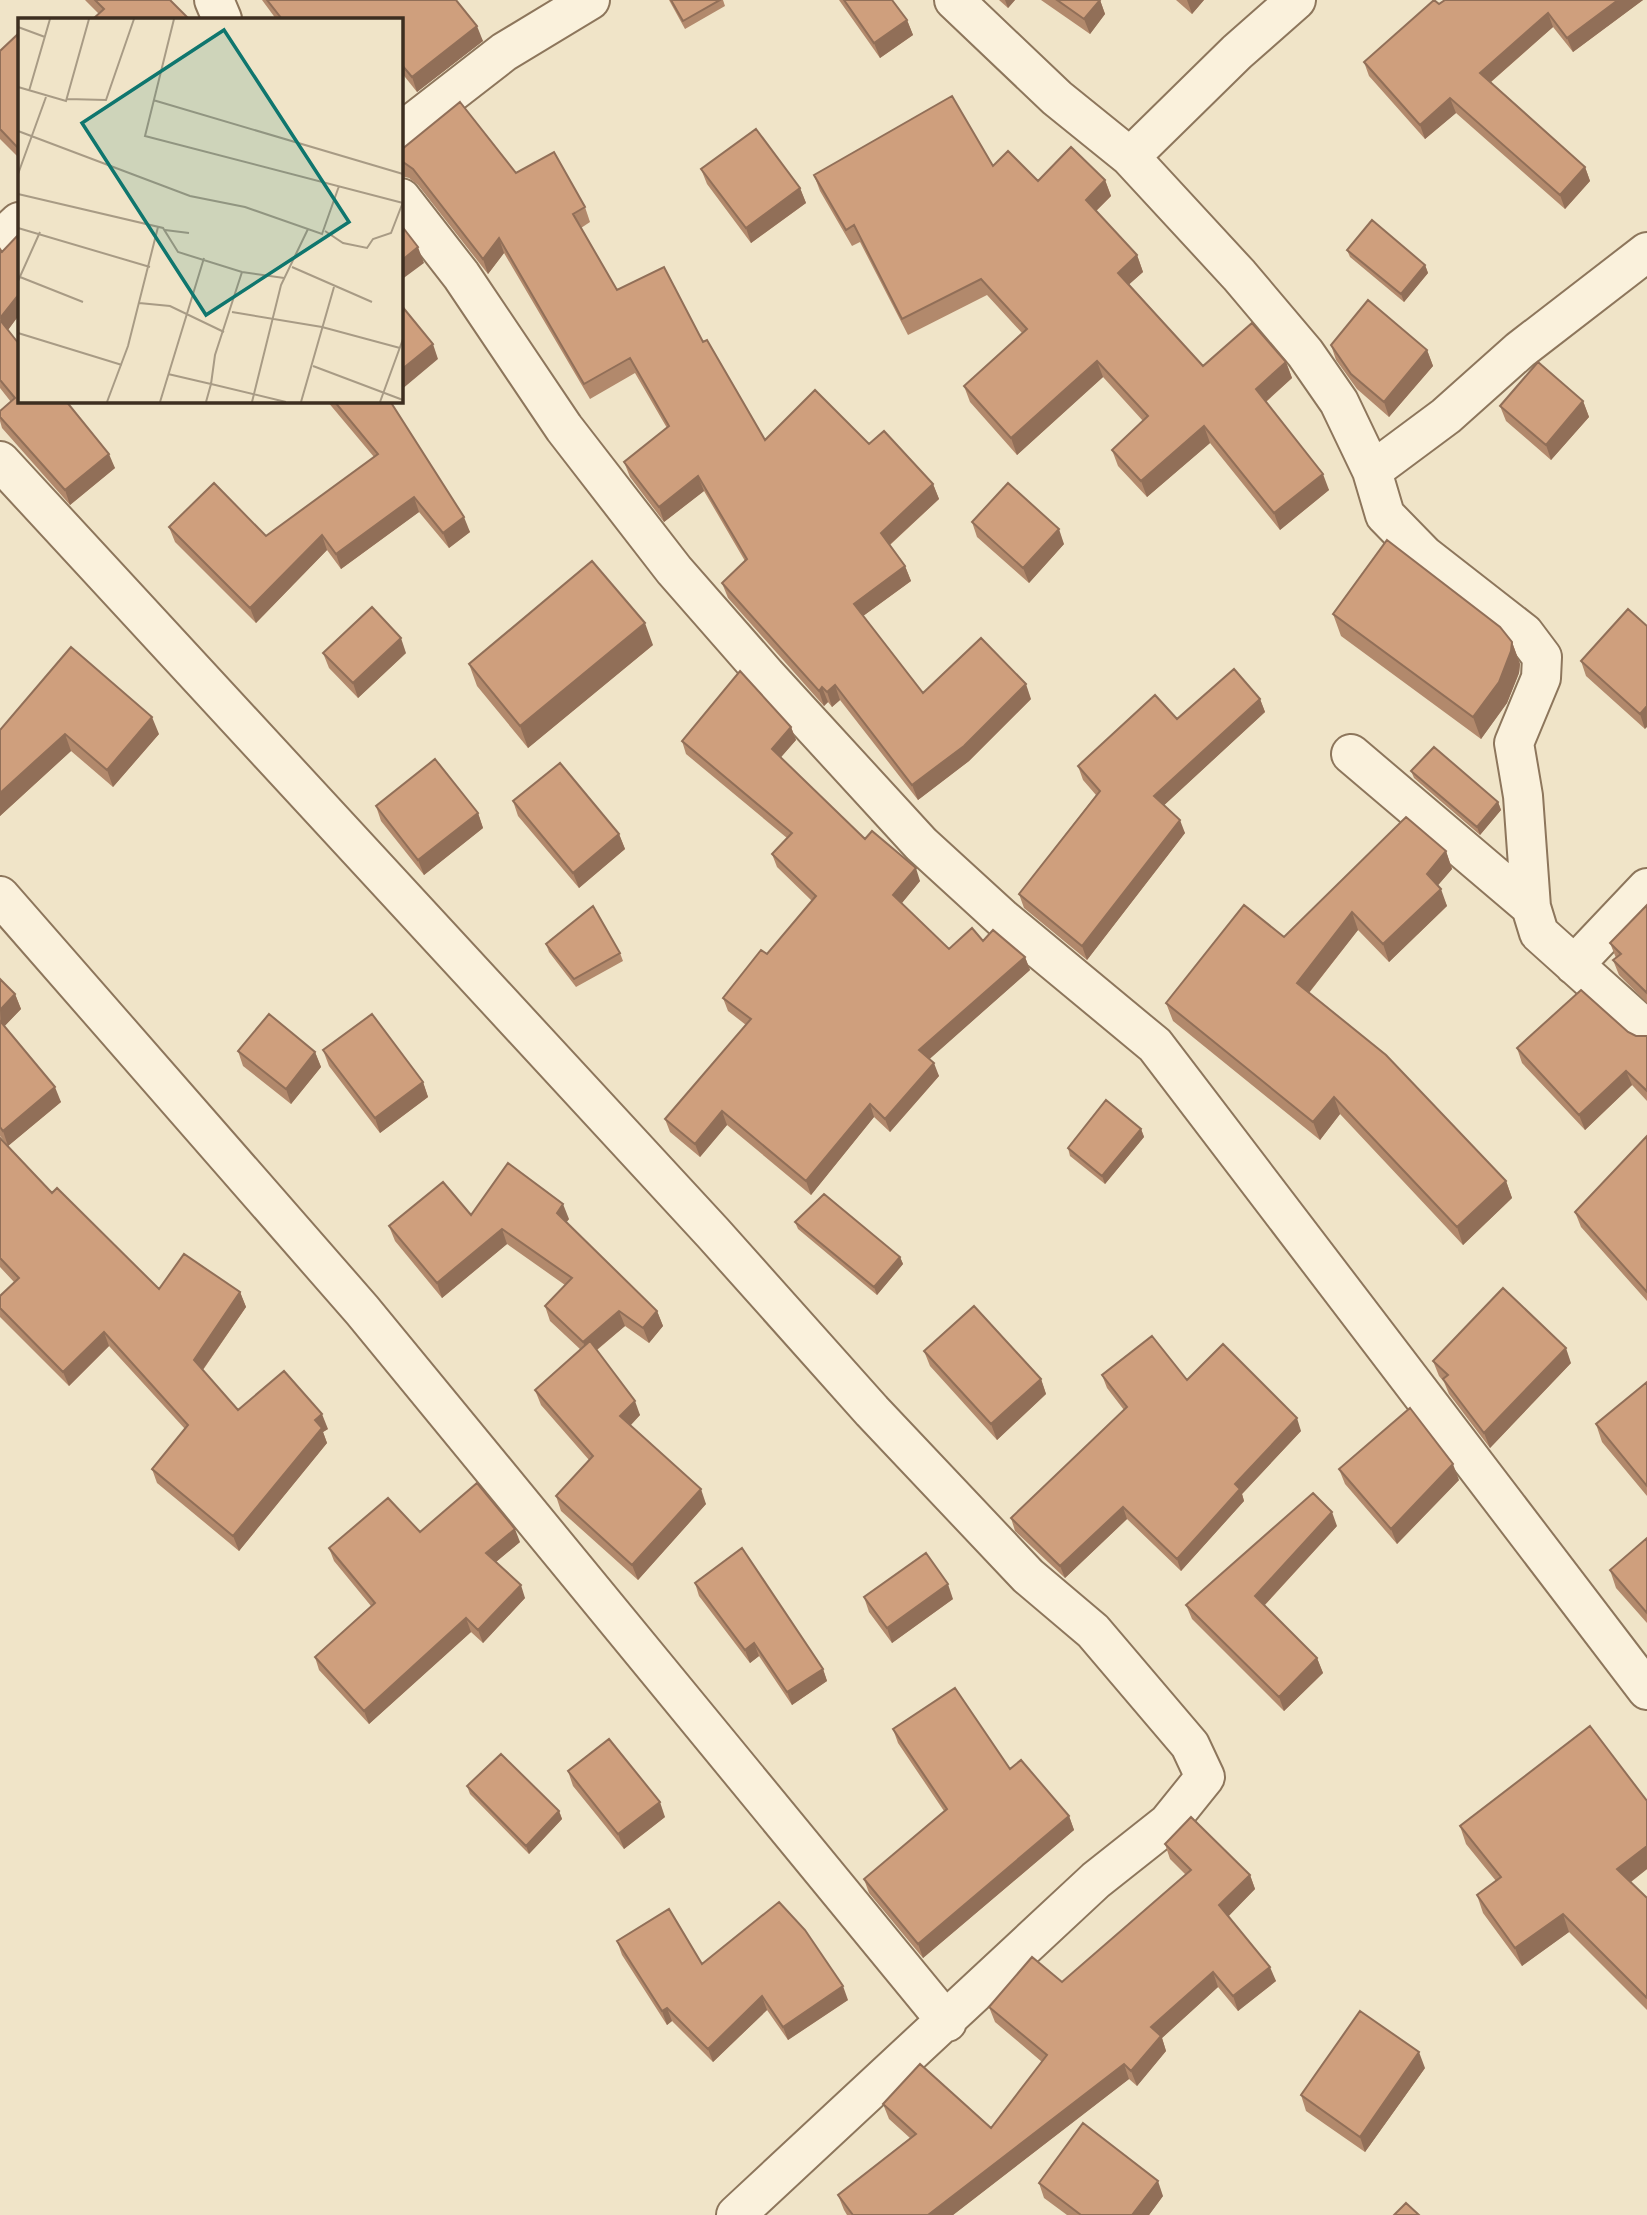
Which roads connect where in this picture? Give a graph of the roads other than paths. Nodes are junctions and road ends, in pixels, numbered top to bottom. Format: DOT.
graph roads {
  1 [pos="214,0"];
  2 [pos="590,0"];
  3 [pos="954,0"];
  4 [pos="1296,0"];
  5 [pos="222,18"];
  6 [pos="402,131"];
  7 [pos="1130,157"];
  8 [pos="402,199"];
  9 [pos="18,223"];
  10 [pos="0,240"];
  11 [pos="1647,252"];
  12 [pos="0,461"];
  13 [pos="1372,471"];
  14 [pos="1351,754"];
  15 [pos="1647,888"];
  16 [pos="0,896"];
  17 [pos="1531,907"];
  18 [pos="1574,965"];
  19 [pos="1647,1030"];
  20 [pos="1647,1690"];
  21 [pos="947,2022"];
  22 [pos="736,2215"];
  1 -- 5 [label="street"];
  2 -- 6 [label="street"];
  3 -- 7 [label="street"];
  4 -- 7 [label="street"];
  7 -- 13 [label="street"];
  8 -- 20 [label="street"];
  9 -- 10 [label="street"];
  11 -- 13 [label="street"];
  12 -- 21 [label="street"];
  13 -- 17 [label="street"];
  14 -- 17 [label="street"];
  15 -- 18 [label="street"];
  16 -- 21 [label="street"];
  17 -- 18 [label="street"];
  18 -- 19 [label="street"];
  21 -- 22 [label="street"];
}
